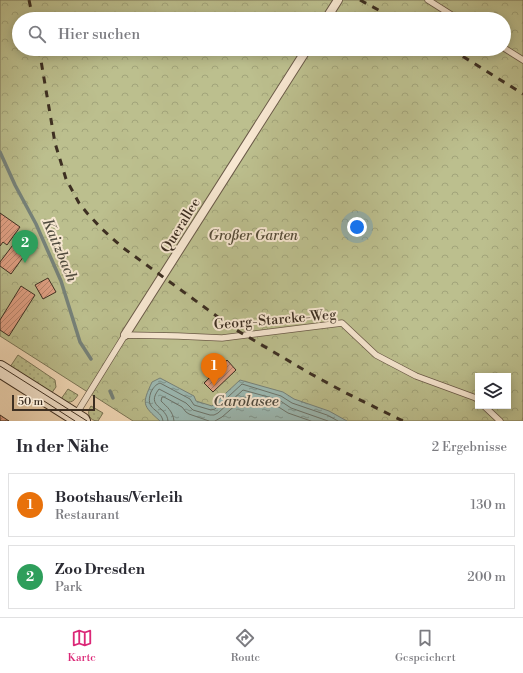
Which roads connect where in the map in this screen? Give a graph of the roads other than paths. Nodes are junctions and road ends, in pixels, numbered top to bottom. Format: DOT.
graph roads {
  1 [pos="338,0"];
  2 [pos="428,0"];
  3 [pos="330,12"];
  4 [pos="447,12"];
  5 [pos="511,52"];
  6 [pos="303,56"];
  7 [pos="523,60"];
  8 [pos="125,335"];
  9 [pos="0,370"];
  10 [pos="475,398"];
  11 [pos="487,409"];
  12 [pos="79,419"];
  13 [pos="500,421"];
  1 -- 3 [label="street"];
  2 -- 4 [label="lane"];
  5 -- 7 [label="lane"];
  6 -- 8 [label="street, Querallee"];
  8 -- 10 [label="lane, Georg-Starcke-Weg"];
  8 -- 12 [label="lane, Querallee"];
  9 -- 12 [label="main road"];
  11 -- 13 [label="lane"];
}
